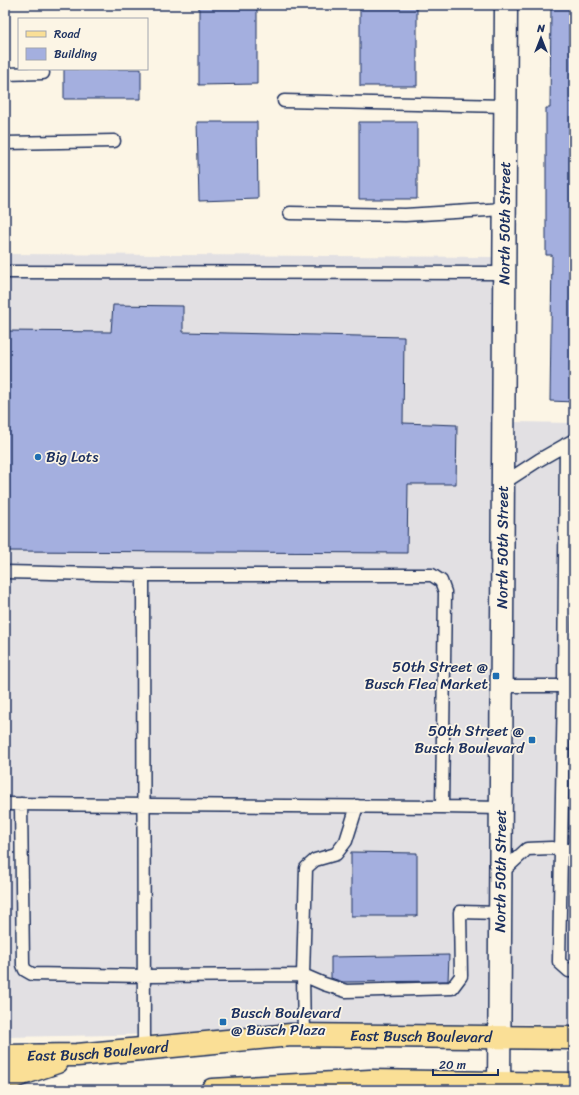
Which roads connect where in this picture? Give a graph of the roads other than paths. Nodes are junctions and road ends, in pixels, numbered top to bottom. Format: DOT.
graph roads {
  1 [pos="506,5"];
  2 [pos="43,73"];
  3 [pos="5,74"];
  4 [pos="284,101"];
  5 [pos="505,106"];
  6 [pos="114,141"];
  7 [pos="5,143"];
  8 [pos="504,209"];
  9 [pos="290,213"];
  10 [pos="5,272"];
  11 [pos="504,273"];
  12 [pos="570,442"];
  13 [pos="502,484"];
  14 [pos="5,572"];
  15 [pos="144,575"];
  16 [pos="501,686"];
  17 [pos="569,687"];
  18 [pos="5,804"];
  19 [pos="21,804"];
  20 [pos="145,805"];
  21 [pos="357,806"];
  22 [pos="442,807"];
  23 [pos="501,808"];
  24 [pos="562,850"];
  25 [pos="574,850"];
  26 [pos="500,874"];
  27 [pos="500,913"];
  28 [pos="574,971"];
  29 [pos="303,975"];
  30 [pos="144,976"];
  31 [pos="304,1036"];
  32 [pos="499,1037"];
  33 [pos="574,1038"];
  34 [pos="144,1049"];
  35 [pos="77,1055"];
  36 [pos="5,1056"];
  37 [pos="5,1076"];
  38 [pos="499,1086"];
  39 [pos="566,1086"];
  40 [pos="324,1087"];
  41 [pos="212,1090"];
  1 -- 5 [label="street, North 50th Street"];
  2 -- 3 [label="lane"];
  4 -- 5 [label="lane"];
  5 -- 8 [label="street, North 50th Street"];
  6 -- 7 [label="lane"];
  8 -- 9 [label="lane"];
  8 -- 11 [label="street, North 50th Street"];
  10 -- 11 [label="lane"];
  11 -- 13 [label="street, North 50th Street"];
  12 -- 13 [label="lane"];
  12 -- 17 [label="lane"];
  13 -- 16 [label="street, North 50th Street"];
  14 -- 15 [label="lane"];
  15 -- 20 [label="lane"];
  15 -- 22 [label="lane"];
  16 -- 17 [label="lane"];
  16 -- 23 [label="street, North 50th Street"];
  17 -- 24 [label="lane"];
  18 -- 19 [label="lane"];
  19 -- 20 [label="lane"];
  19 -- 30 [label="lane"];
  20 -- 21 [label="lane"];
  20 -- 30 [label="lane"];
  21 -- 22 [label="lane"];
  21 -- 29 [label="lane"];
  22 -- 23 [label="lane"];
  23 -- 26 [label="street, North 50th Street"];
  24 -- 25 [label="lane"];
  24 -- 26 [label="lane"];
  24 -- 28 [label="lane"];
  26 -- 27 [label="street, North 50th Street"];
  27 -- 29 [label="lane"];
  27 -- 32 [label="street, North 50th Street"];
  29 -- 30 [label="lane"];
  29 -- 31 [label="lane"];
  30 -- 34 [label="lane"];
  31 -- 32 [label="main road, East Busch Boulevard"];
  31 -- 34 [label="main road, East Busch Boulevard"];
  32 -- 33 [label="main road, East Busch Boulevard"];
  32 -- 38 [label="street, North 50th Street"];
  34 -- 35 [label="main road, East Busch Boulevard"];
  35 -- 36 [label="main road, East Busch Boulevard"];
  35 -- 37 [label="main road"];
  38 -- 39 [label="main road"];
  38 -- 40 [label="main road"];
  40 -- 41 [label="main road"];
}
